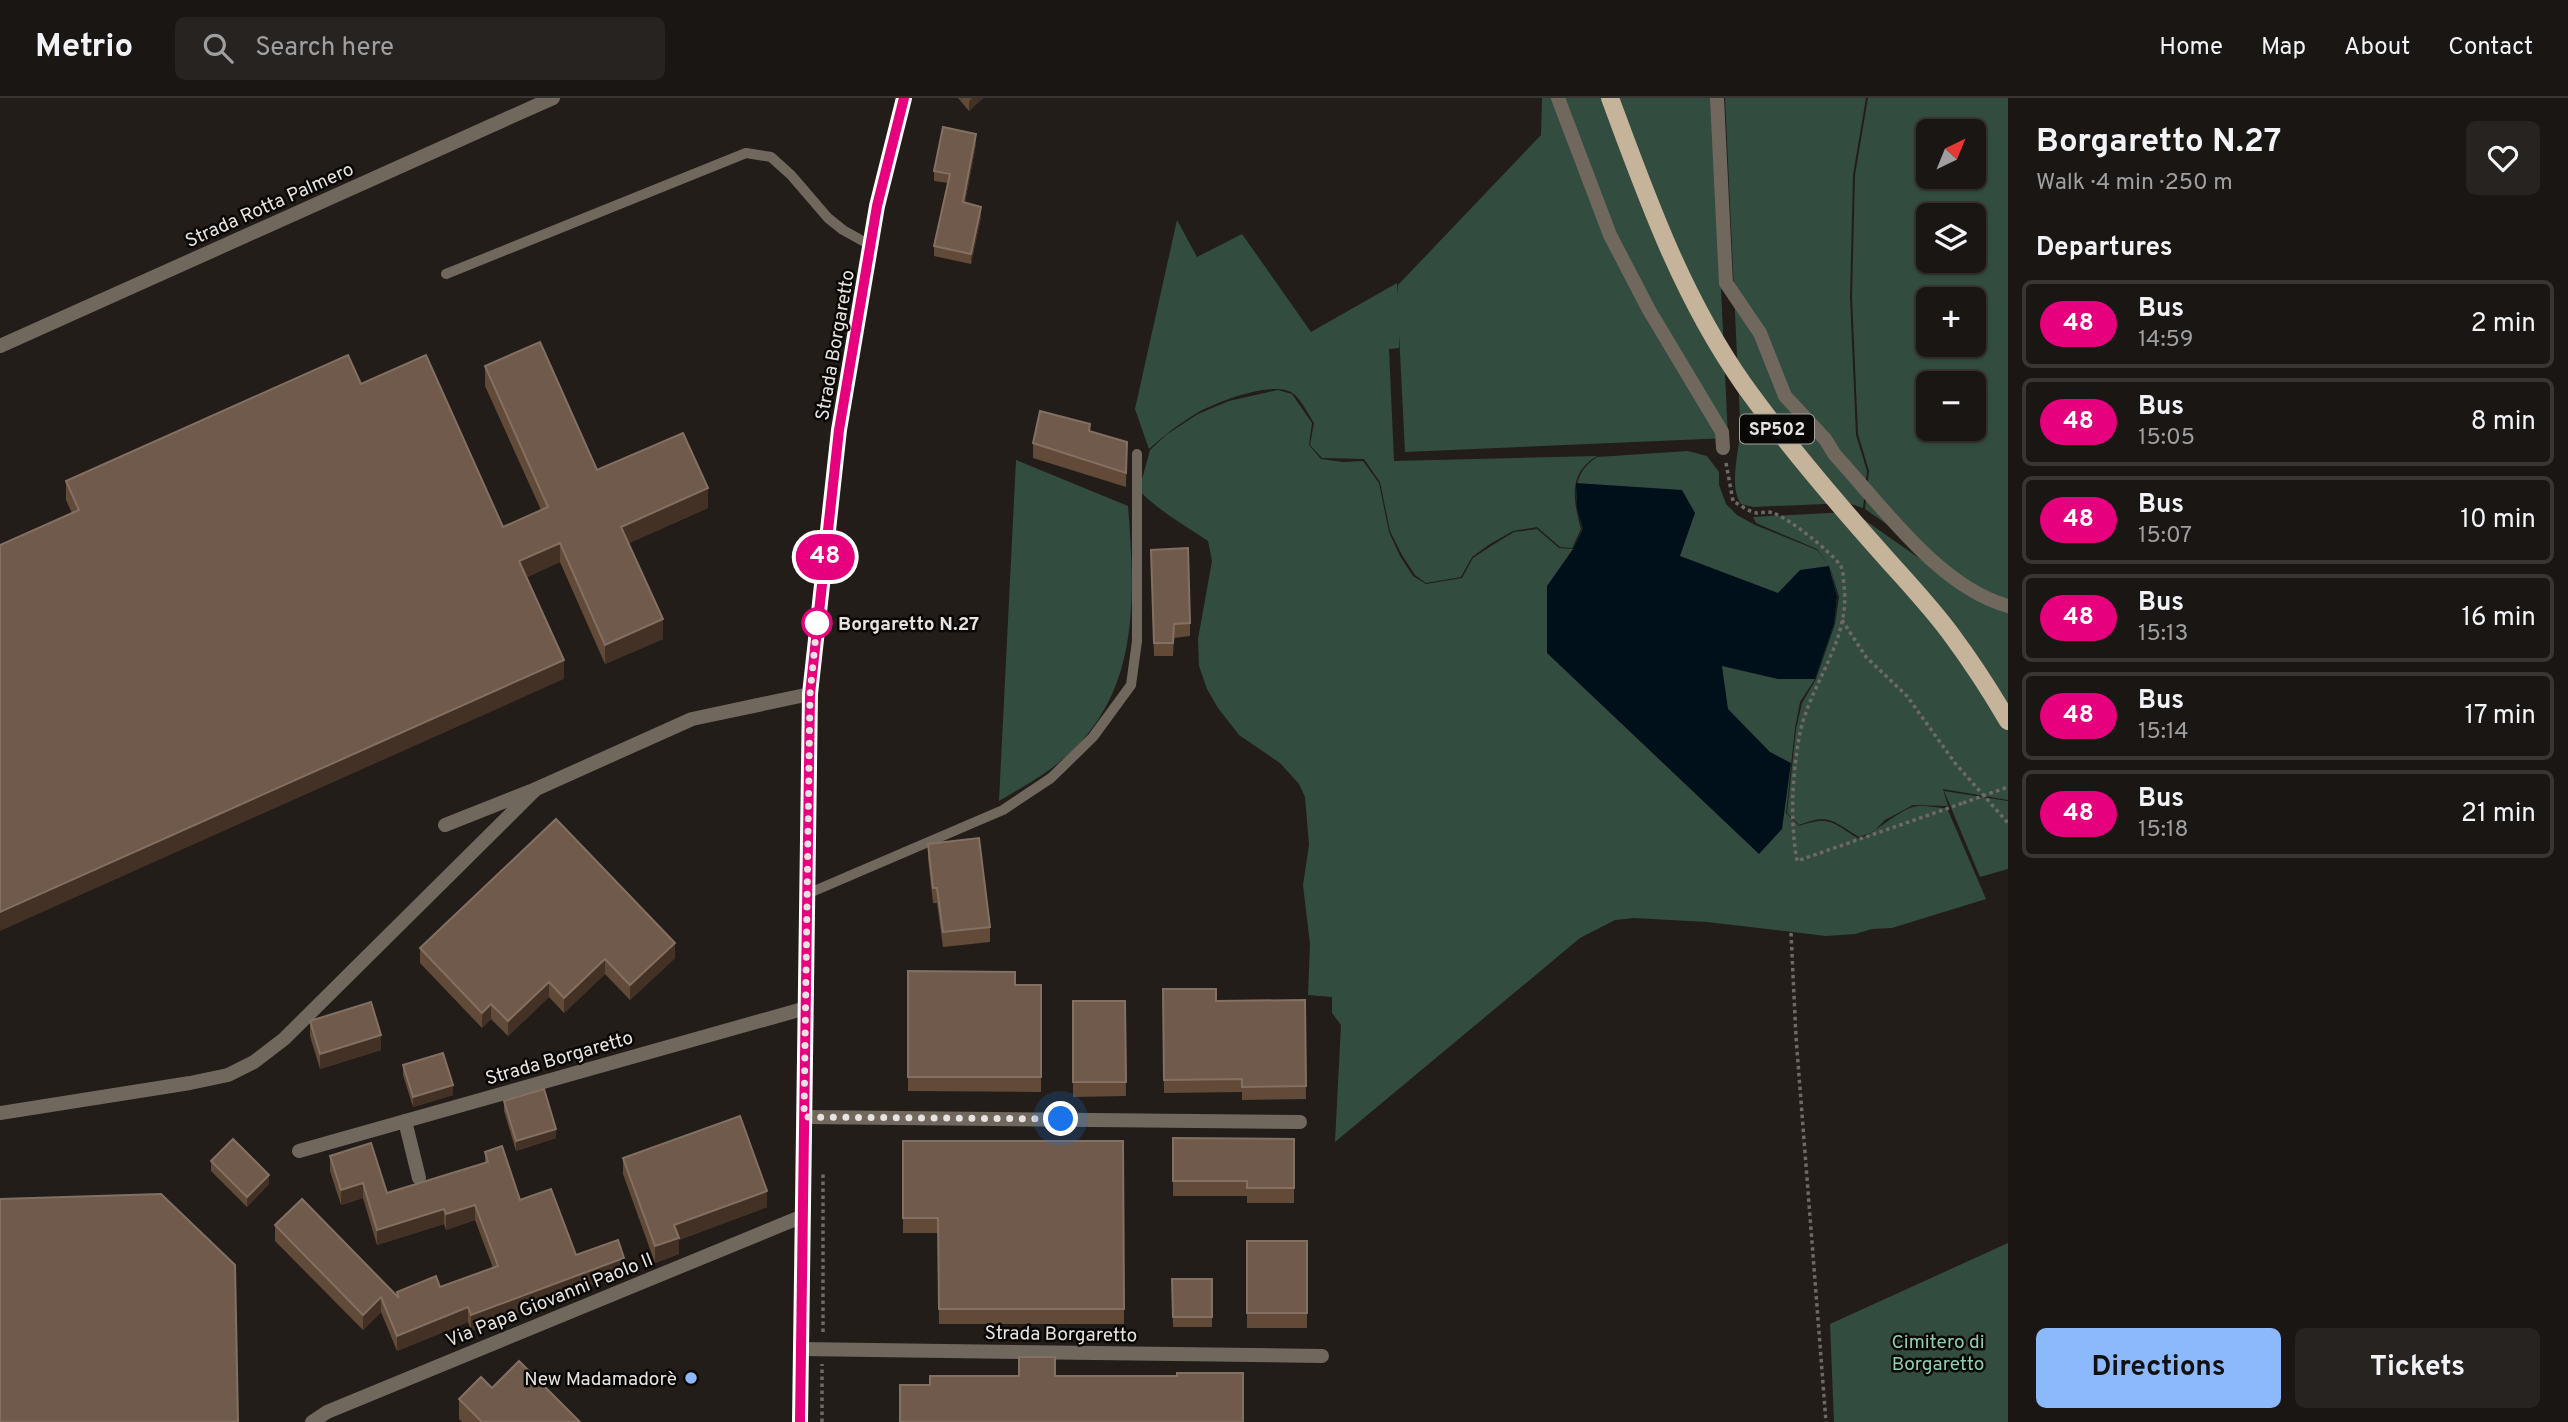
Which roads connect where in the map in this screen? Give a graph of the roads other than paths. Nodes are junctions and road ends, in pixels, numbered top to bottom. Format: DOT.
graph roads {
  1 [pos="553,98"];
  2 [pos="904,98"];
  3 [pos="1558,98"];
  4 [pos="1610,98"];
  5 [pos="1717,98"];
  6 [pos="870,245"];
  7 [pos="446,274"];
  8 [pos="0,346"];
  9 [pos="1723,449"];
  10 [pos="1137,454"];
  11 [pos="2008,606"];
  12 [pos="810,694"];
  13 [pos="2008,721"];
  14 [pos="536,789"];
  15 [pos="445,825"];
  16 [pos="807,894"];
  17 [pos="806,1008"];
  18 [pos="0,1113"];
  19 [pos="804,1117"];
  20 [pos="405,1121"];
  21 [pos="1300,1122"];
  22 [pos="299,1151"];
  23 [pos="419,1178"];
  24 [pos="803,1216"];
  25 [pos="800,1349"];
  26 [pos="1322,1356"];
  27 [pos="312,1422"];
  28 [pos="800,1422"];
  1 -- 8 [label="street, Strada Rotta Palmero"];
  2 -- 6 [label="street, Strada Borgaretto"];
  3 -- 9 [label="street"];
  4 -- 13 [label="main road, SP502"];
  5 -- 11 [label="street"];
  6 -- 7 [label="lane"];
  6 -- 12 [label="street, Strada Borgaretto"];
  10 -- 16 [label="lane"];
  12 -- 14 [label="street"];
  12 -- 16 [label="street, Strada Borgaretto"];
  14 -- 15 [label="street"];
  14 -- 18 [label="street"];
  16 -- 17 [label="street, Strada Borgaretto"];
  17 -- 19 [label="street, Strada Borgaretto"];
  17 -- 20 [label="street, Strada Borgaretto"];
  19 -- 21 [label="street"];
  19 -- 24 [label="street, Strada Borgaretto"];
  20 -- 22 [label="street, Strada Borgaretto"];
  20 -- 23 [label="street"];
  24 -- 25 [label="street, Strada Borgaretto"];
  24 -- 27 [label="street, Via Papa Giovanni Paolo II"];
  25 -- 26 [label="street, Strada Borgaretto"];
  25 -- 28 [label="street, Strada Borgaretto"];
}
